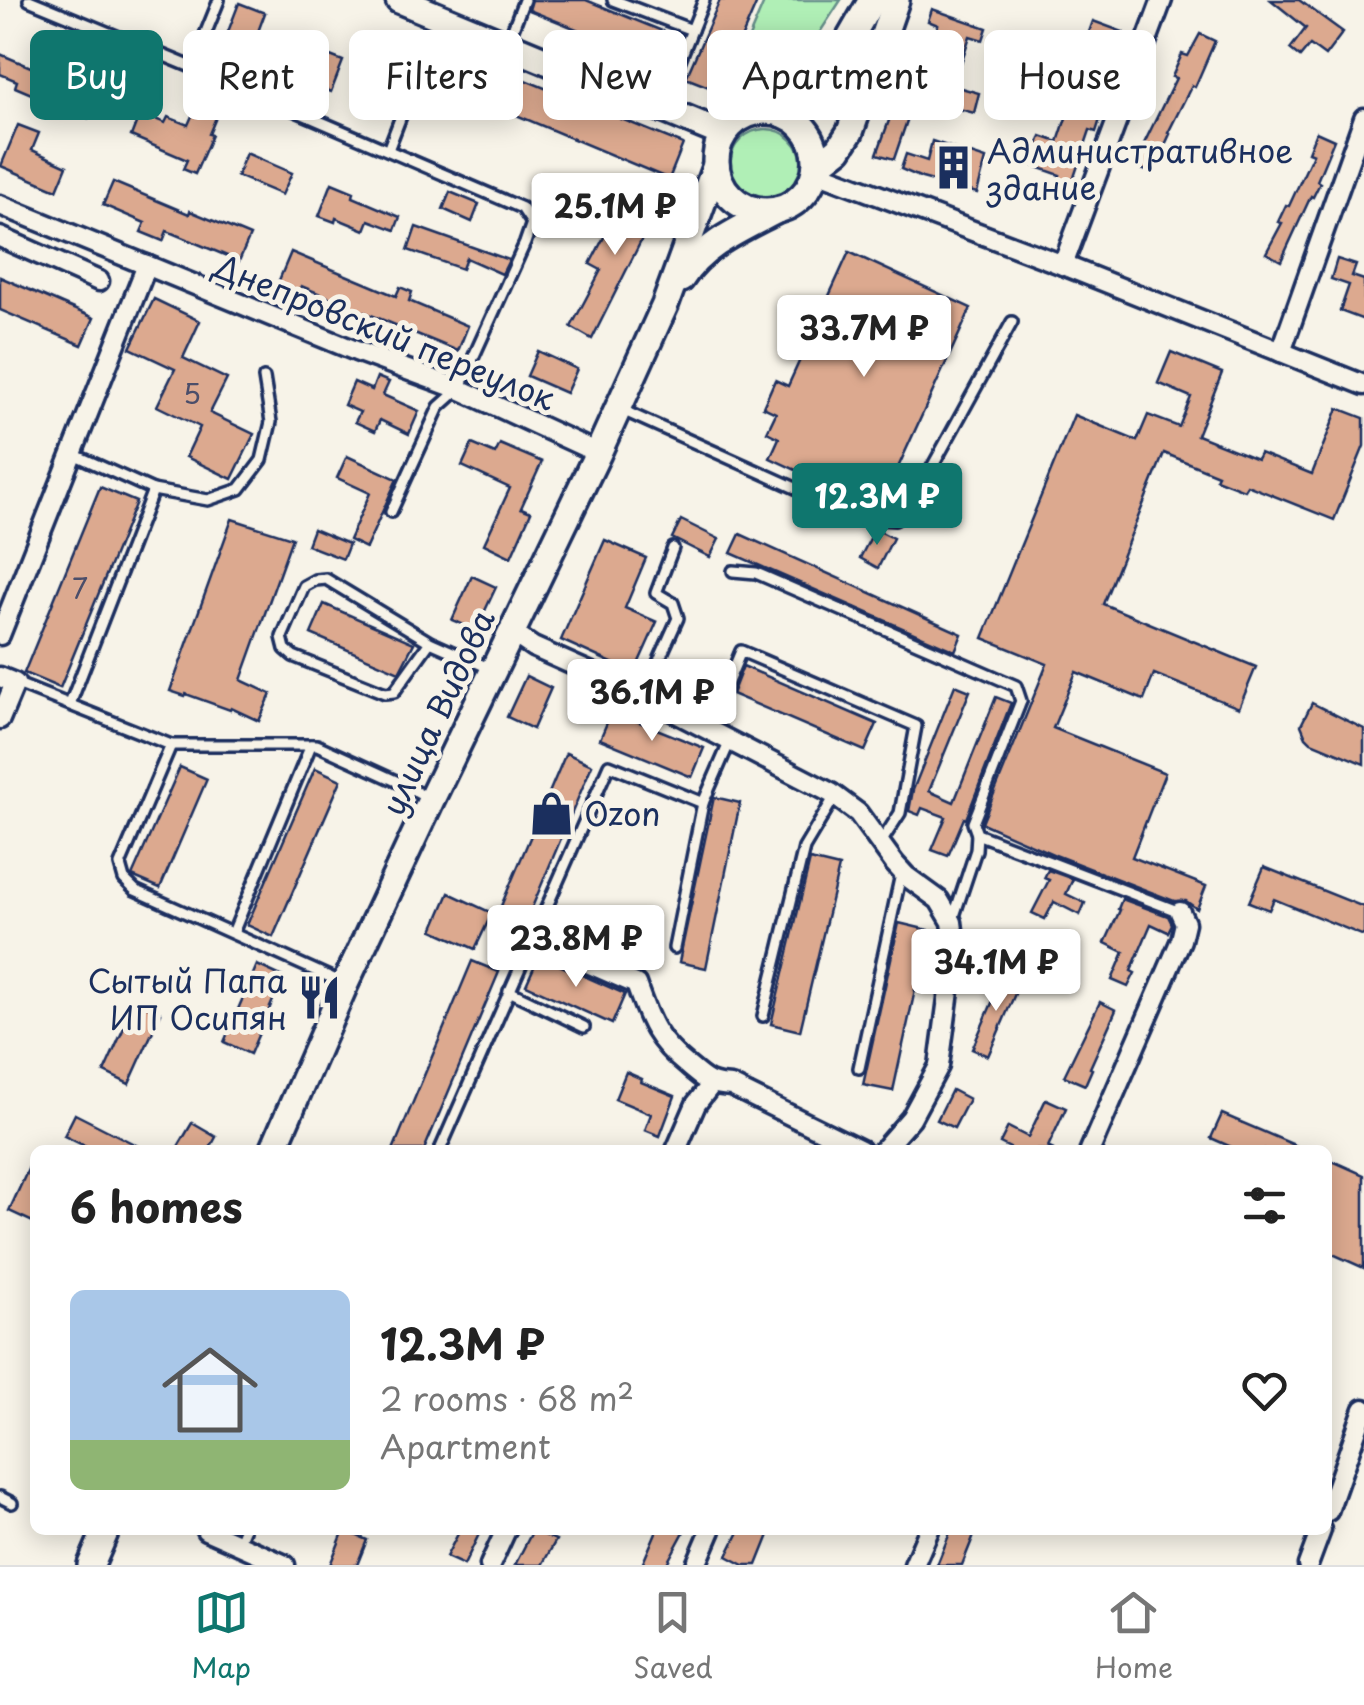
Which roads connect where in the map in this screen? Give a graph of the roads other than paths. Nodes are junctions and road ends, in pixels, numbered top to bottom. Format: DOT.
graph roads {
  1 [pos="29,0"];
  2 [pos="219,0"];
  3 [pos="399,0"];
  4 [pos="524,0"];
  5 [pos="613,0"];
  6 [pos="704,0"];
  7 [pos="872,0"];
  8 [pos="896,0"];
  9 [pos="1162,0"];
  10 [pos="440,17"];
  11 [pos="207,30"];
  12 [pos="471,30"];
  13 [pos="513,30"];
  14 [pos="692,30"];
  15 [pos="855,30"];
  16 [pos="687,42"];
  17 [pos="523,52"];
  18 [pos="183,63"];
  19 [pos="1364,118"];
  20 [pos="317,120"];
  21 [pos="737,120"];
  22 [pos="794,120"];
  23 [pos="723,134"];
  24 [pos="388,150"];
  25 [pos="716,165"];
  26 [pos="815,168"];
  27 [pos="0,205"];
  28 [pos="778,209"];
  29 [pos="0,238"];
  30 [pos="1063,265"];
  31 [pos="147,266"];
  32 [pos="98,281"];
  33 [pos="665,304"];
  34 [pos="1012,322"];
  35 [pos="1281,352"];
  36 [pos="264,378"];
  37 [pos="1364,385"];
  38 [pos="459,389"];
  39 [pos="618,408"];
  40 [pos="598,453"];
  41 [pos="72,454"];
  42 [pos="153,490"];
  43 [pos="390,512"];
  44 [pos="674,548"];
  45 [pos="732,571"];
  46 [pos="511,632"];
  47 [pos="0,635"];
  48 [pos="430,642"];
  49 [pos="492,669"];
  50 [pos="8,680"];
  51 [pos="643,696"];
  52 [pos="70,704"];
  53 [pos="0,718"];
  54 [pos="708,730"];
  55 [pos="730,741"];
  56 [pos="171,744"];
  57 [pos="311,744"];
  58 [pos="835,796"];
  59 [pos="431,800"];
  60 [pos="703,803"];
  61 [pos="977,834"];
  62 [pos="880,844"];
  63 [pos="902,871"];
  64 [pos="1180,912"];
  65 [pos="952,922"];
  66 [pos="232,934"];
  67 [pos="532,938"];
  68 [pos="674,948"];
  69 [pos="345,984"];
  70 [pos="509,992"];
  71 [pos="763,1016"];
  72 [pos="584,1027"];
  73 [pos="858,1068"];
  74 [pos="711,1085"];
  75 [pos="274,1145"];
  76 [pos="442,1145"];
  77 [pos="678,1145"];
  78 [pos="851,1145"];
  79 [pos="887,1145"];
  80 [pos="1092,1145"];
  81 [pos="1364,1409"];
  82 [pos="0,1497"];
  83 [pos="1332,1501"];
  84 [pos="12,1503"];
  85 [pos="104,1535"];
  86 [pos="504,1535"];
  87 [pos="709,1535"];
  88 [pos="927,1535"];
  89 [pos="1320,1535"];
  90 [pos="241,1537"];
  91 [pos="1315,1562"];
  92 [pos="91,1565"];
  93 [pos="286,1565"];
  94 [pos="490,1565"];
  95 [pos="696,1565"];
  96 [pos="914,1565"];
  1 -- 18 [label="lane"];
  2 -- 11 [label="lane"];
  3 -- 10 [label="street"];
  4 -- 13 [label="lane"];
  5 -- 14 [label="lane"];
  6 -- 14 [label="lane"];
  7 -- 15 [label="street"];
  8 -- 26 [label="street"];
  9 -- 30 [label="street"];
  10 -- 12 [label="street"];
  10 -- 24 [label="lane"];
  14 -- 16 [label="lane"];
  17 -- 23 [label="street"];
  19 -- 35 [label="street"];
  20 -- 24 [label="lane"];
  21 -- 23 [label="street"];
  22 -- 26 [label="street"];
  23 -- 25 [label="street"];
  24 -- 38 [label="lane"];
  25 -- 28 [label="street"];
  25 -- 33 [label="street"];
  26 -- 28 [label="street"];
  26 -- 30 [label="street"];
  27 -- 31 [label="street, Днепровский переулок"];
  28 -- 33 [label="street"];
  29 -- 32 [label="street"];
  30 -- 35 [label="street"];
  31 -- 38 [label="street, Днепровский переулок"];
  31 -- 41 [label="street"];
  33 -- 39 [label="street, улица Видова"];
  34 -- 39 [label="lane"];
  35 -- 37 [label="street"];
  36 -- 42 [label="lane"];
  38 -- 40 [label="street, Днепровский переулок"];
  38 -- 43 [label="lane"];
  39 -- 40 [label="street, улица Видова"];
  40 -- 46 [label="street, улица Видова"];
  41 -- 42 [label="lane"];
  41 -- 47 [label="street"];
  42 -- 52 [label="lane"];
  44 -- 51 [label="lane"];
  45 -- 61 [label="lane"];
  46 -- 49 [label="street, улица Видова"];
  46 -- 51 [label="street"];
  48 -- 48 [label="lane"];
  48 -- 49 [label="lane"];
  49 -- 59 [label="street, улица Видова"];
  50 -- 52 [label="lane"];
  50 -- 53 [label="street"];
  51 -- 54 [label="street"];
  52 -- 56 [label="lane"];
  54 -- 55 [label="street"];
  54 -- 62 [label="lane"];
  55 -- 58 [label="street"];
  55 -- 60 [label="lane"];
  56 -- 57 [label="lane"];
  56 -- 66 [label="lane"];
  57 -- 59 [label="lane"];
  57 -- 66 [label="lane"];
  58 -- 62 [label="street"];
  58 -- 71 [label="lane"];
  59 -- 69 [label="street, улица Видова"];
  60 -- 67 [label="lane"];
  60 -- 68 [label="lane"];
  61 -- 64 [label="lane"];
  61 -- 65 [label="lane"];
  62 -- 63 [label="street"];
  63 -- 65 [label="street"];
  63 -- 73 [label="lane"];
  64 -- 80 [label="street"];
  65 -- 79 [label="street"];
  66 -- 69 [label="lane"];
  67 -- 70 [label="lane"];
  67 -- 74 [label="street"];
  69 -- 75 [label="street, улица Видова"];
  70 -- 72 [label="lane"];
  70 -- 76 [label="lane"];
  74 -- 77 [label="street"];
  74 -- 78 [label="street"];
  81 -- 83 [label="street"];
  82 -- 84 [label="lane"];
  85 -- 92 [label="street"];
  86 -- 94 [label="street"];
  87 -- 95 [label="street"];
  88 -- 96 [label="street"];
  89 -- 91 [label="street"];
  90 -- 93 [label="street"];
}
